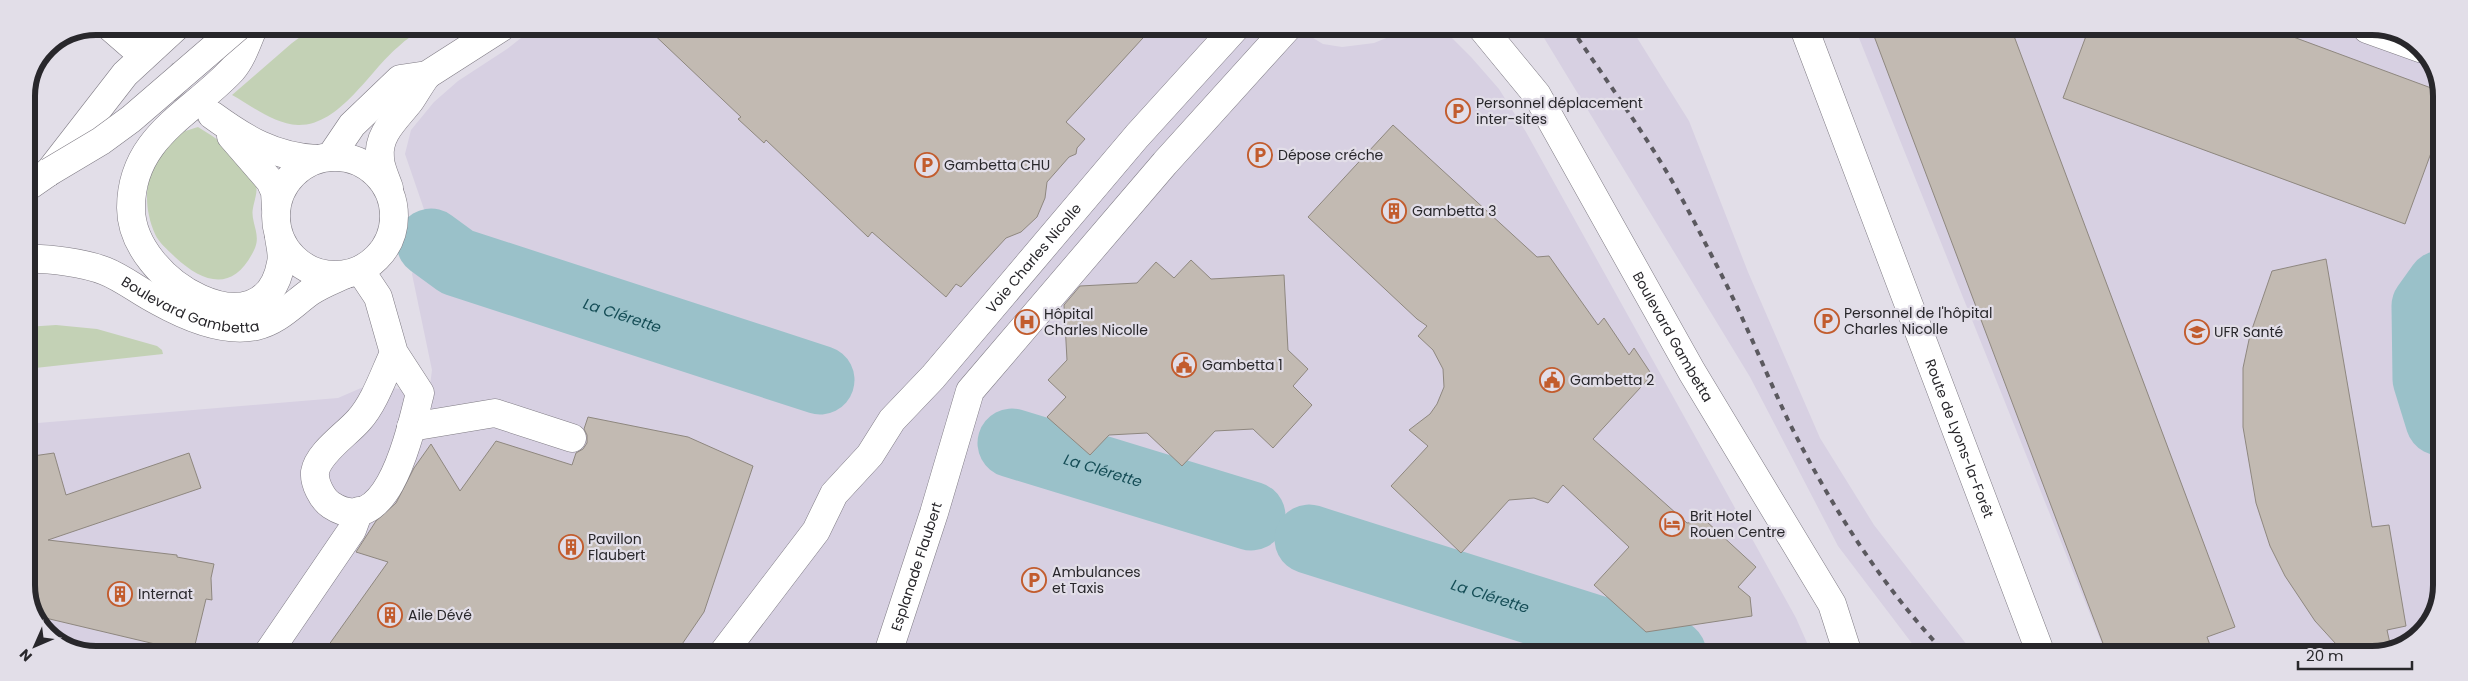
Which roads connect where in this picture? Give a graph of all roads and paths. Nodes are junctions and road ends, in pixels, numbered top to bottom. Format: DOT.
graph roads {
  1 [pos="119,35"];
  2 [pos="167,35"];
  3 [pos="229,35"];
  4 [pos="250,35"];
  5 [pos="490,35"];
  6 [pos="1229,35"];
  7 [pos="1282,35"];
  8 [pos="1488,35"];
  9 [pos="1807,35"];
  10 [pos="132,46"];
  11 [pos="427,75"];
  12 [pos="1137,136"];
  13 [pos="323,158"];
  14 [pos="1165,163"];
  15 [pos="49,172"];
  16 [pos="35,182"];
  17 [pos="391,194"];
  18 [pos="276,208"];
  19 [pos="279,237"];
  20 [pos="35,260"];
  21 [pos="352,273"];
  22 [pos="394,353"];
  23 [pos="942,366"];
  24 [pos="970,391"];
  25 [pos="411,428"];
  26 [pos="572,438"];
  27 [pos="360,511"];
  28 [pos="273,646"];
  29 [pos="728,646"];
  30 [pos="890,646"];
  31 [pos="1847,646"];
  32 [pos="2038,646"];
  1 -- 10 [label="main road"];
  2 -- 15 [label="main road"];
  3 -- 15 [label="main road, bridge"];
  4 -- 19 [label="main road"];
  5 -- 11 [label="main road"];
  6 -- 12 [label="main road, Voie Charles Nicolle"];
  7 -- 14 [label="main road"];
  8 -- 31 [label="main road, Boulevard Gambetta"];
  9 -- 32 [label="main road, Route de Lyons-la-Forêt"];
  11 -- 13 [label="main road"];
  11 -- 17 [label="main road"];
  12 -- 14 [label="main road"];
  12 -- 23 [label="main road, Voie Charles Nicolle"];
  13 -- 17 [label="main road"];
  13 -- 18 [label="main road"];
  13 -- 18 [label="main road"];
  14 -- 24 [label="main road"];
  15 -- 16 [label="main road"];
  17 -- 21 [label="main road"];
  18 -- 19 [label="main road"];
  19 -- 21 [label="main road"];
  20 -- 21 [label="main road, Boulevard Gambetta"];
  21 -- 22 [label="main road"];
  22 -- 25 [label="main road"];
  22 -- 27 [label="main road"];
  23 -- 24 [label="main road"];
  23 -- 29 [label="main road, Voie Charles Nicolle"];
  24 -- 30 [label="main road, Esplanade Flaubert"];
  25 -- 26 [label="main road"];
  25 -- 27 [label="main road"];
  27 -- 28 [label="main road"];
}
